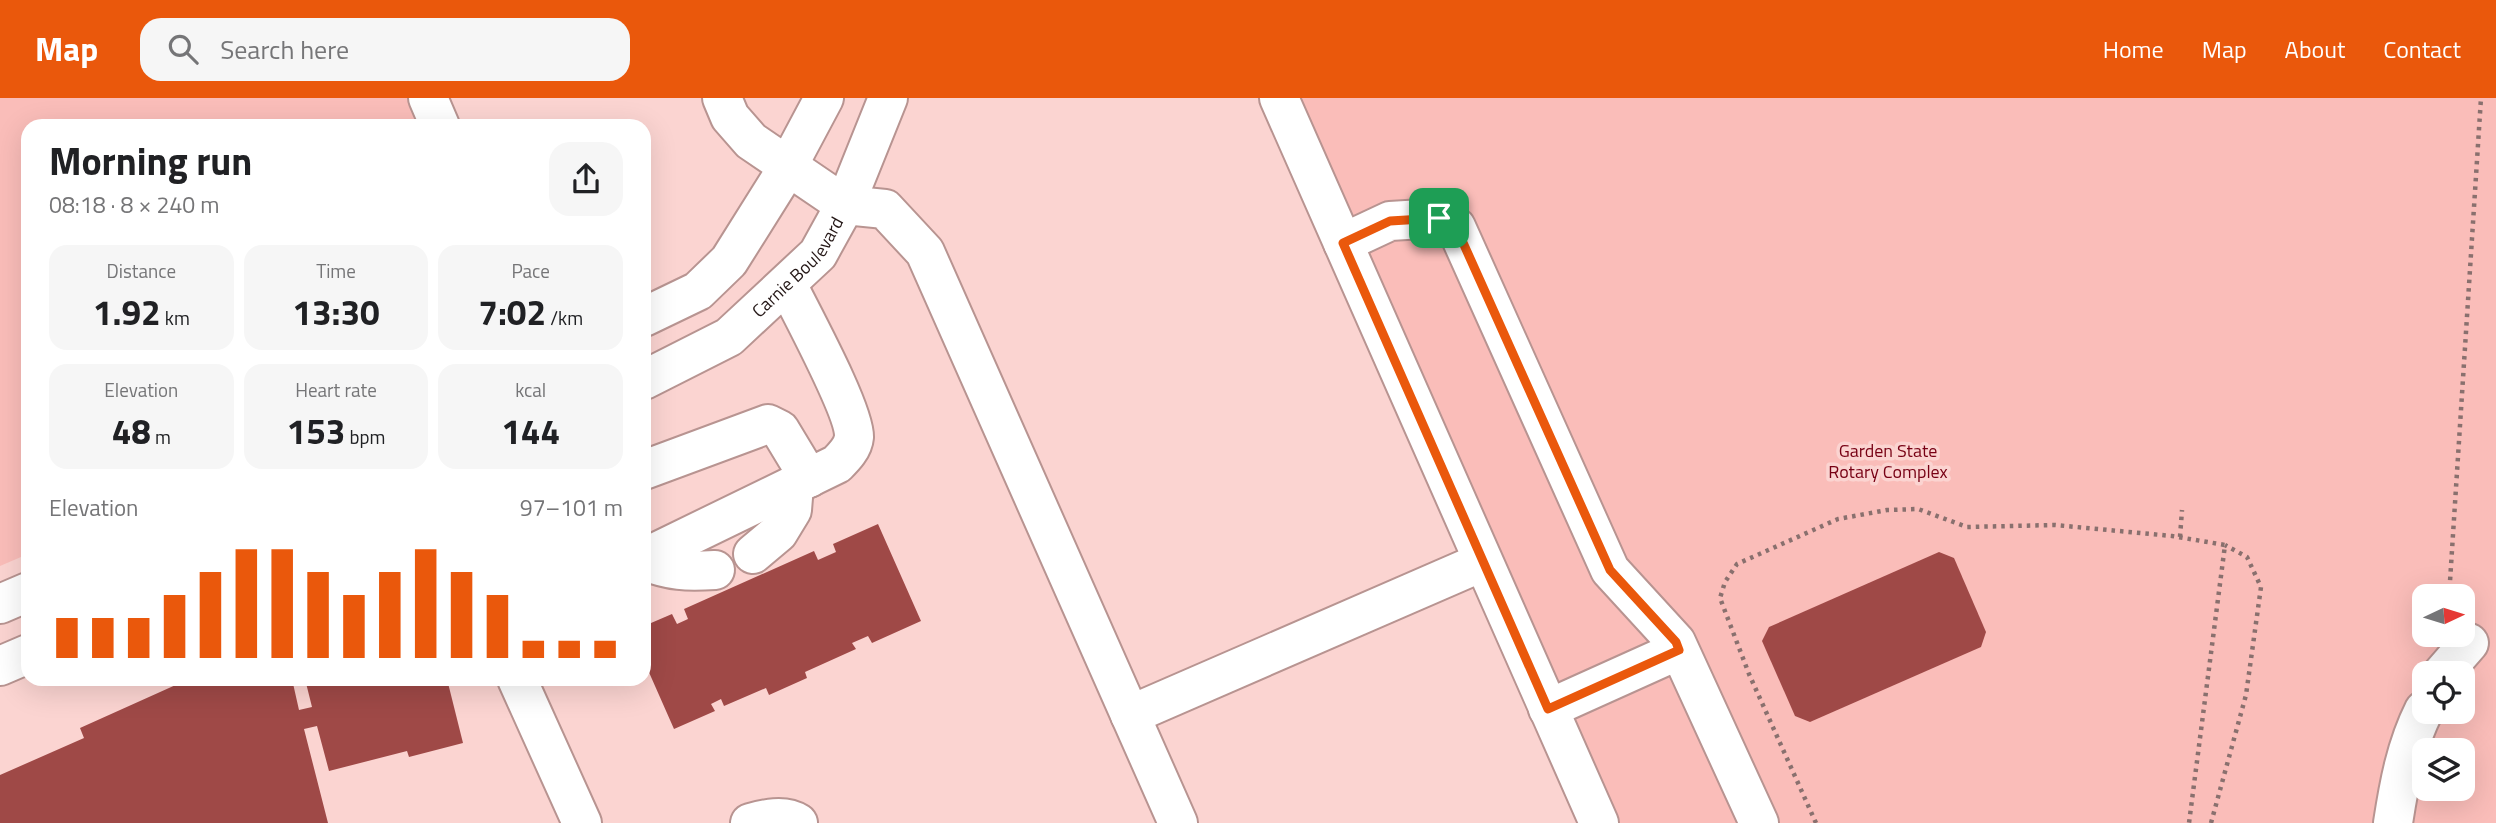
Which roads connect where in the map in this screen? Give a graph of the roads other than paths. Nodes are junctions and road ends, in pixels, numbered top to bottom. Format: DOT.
graph roads {
  1 [pos="428,98"];
  2 [pos="722,98"];
  3 [pos="824,98"];
  4 [pos="888,98"];
  5 [pos="1279,98"];
  6 [pos="437,119"];
  7 [pos="788,166"];
  8 [pos="845,205"];
  9 [pos="1343,243"];
  10 [pos="788,284"];
  11 [pos="651,314"];
  12 [pos="651,376"];
  13 [pos="651,467"];
  14 [pos="802,482"];
  15 [pos="753,554"];
  16 [pos="651,556"];
  17 [pos="651,562"];
  18 [pos="1482,562"];
  19 [pos="715,570"];
  20 [pos="21,595"];
  21 [pos="0,604"];
  22 [pos="1679,650"];
  23 [pos="21,657"];
  24 [pos="0,666"];
  25 [pos="520,686"];
  26 [pos="1548,709"];
  27 [pos="1130,715"];
  28 [pos="2417,724"];
  29 [pos="582,823"];
  30 [pos="750,823"];
  31 [pos="798,823"];
  32 [pos="1178,823"];
  33 [pos="1599,823"];
  34 [pos="1759,823"];
  35 [pos="2393,823"];
  1 -- 6 [label="street"];
  2 -- 7 [label="street"];
  3 -- 7 [label="street"];
  4 -- 8 [label="street, Carnie Boulevard"];
  5 -- 9 [label="street"];
  7 -- 8 [label="street"];
  7 -- 11 [label="street"];
  8 -- 10 [label="street, Carnie Boulevard"];
  8 -- 27 [label="street"];
  9 -- 18 [label="street"];
  9 -- 22 [label="street"];
  10 -- 12 [label="street, Carnie Boulevard"];
  10 -- 14 [label="street"];
  13 -- 14 [label="street"];
  14 -- 15 [label="street"];
  14 -- 16 [label="street"];
  17 -- 19 [label="street"];
  18 -- 26 [label="street"];
  18 -- 27 [label="street"];
  20 -- 21 [label="street"];
  22 -- 26 [label="street"];
  22 -- 34 [label="street"];
  23 -- 24 [label="street"];
  25 -- 29 [label="street"];
  26 -- 33 [label="street"];
  27 -- 32 [label="street"];
  28 -- 35 [label="street"];
  30 -- 31 [label="street"];
}
